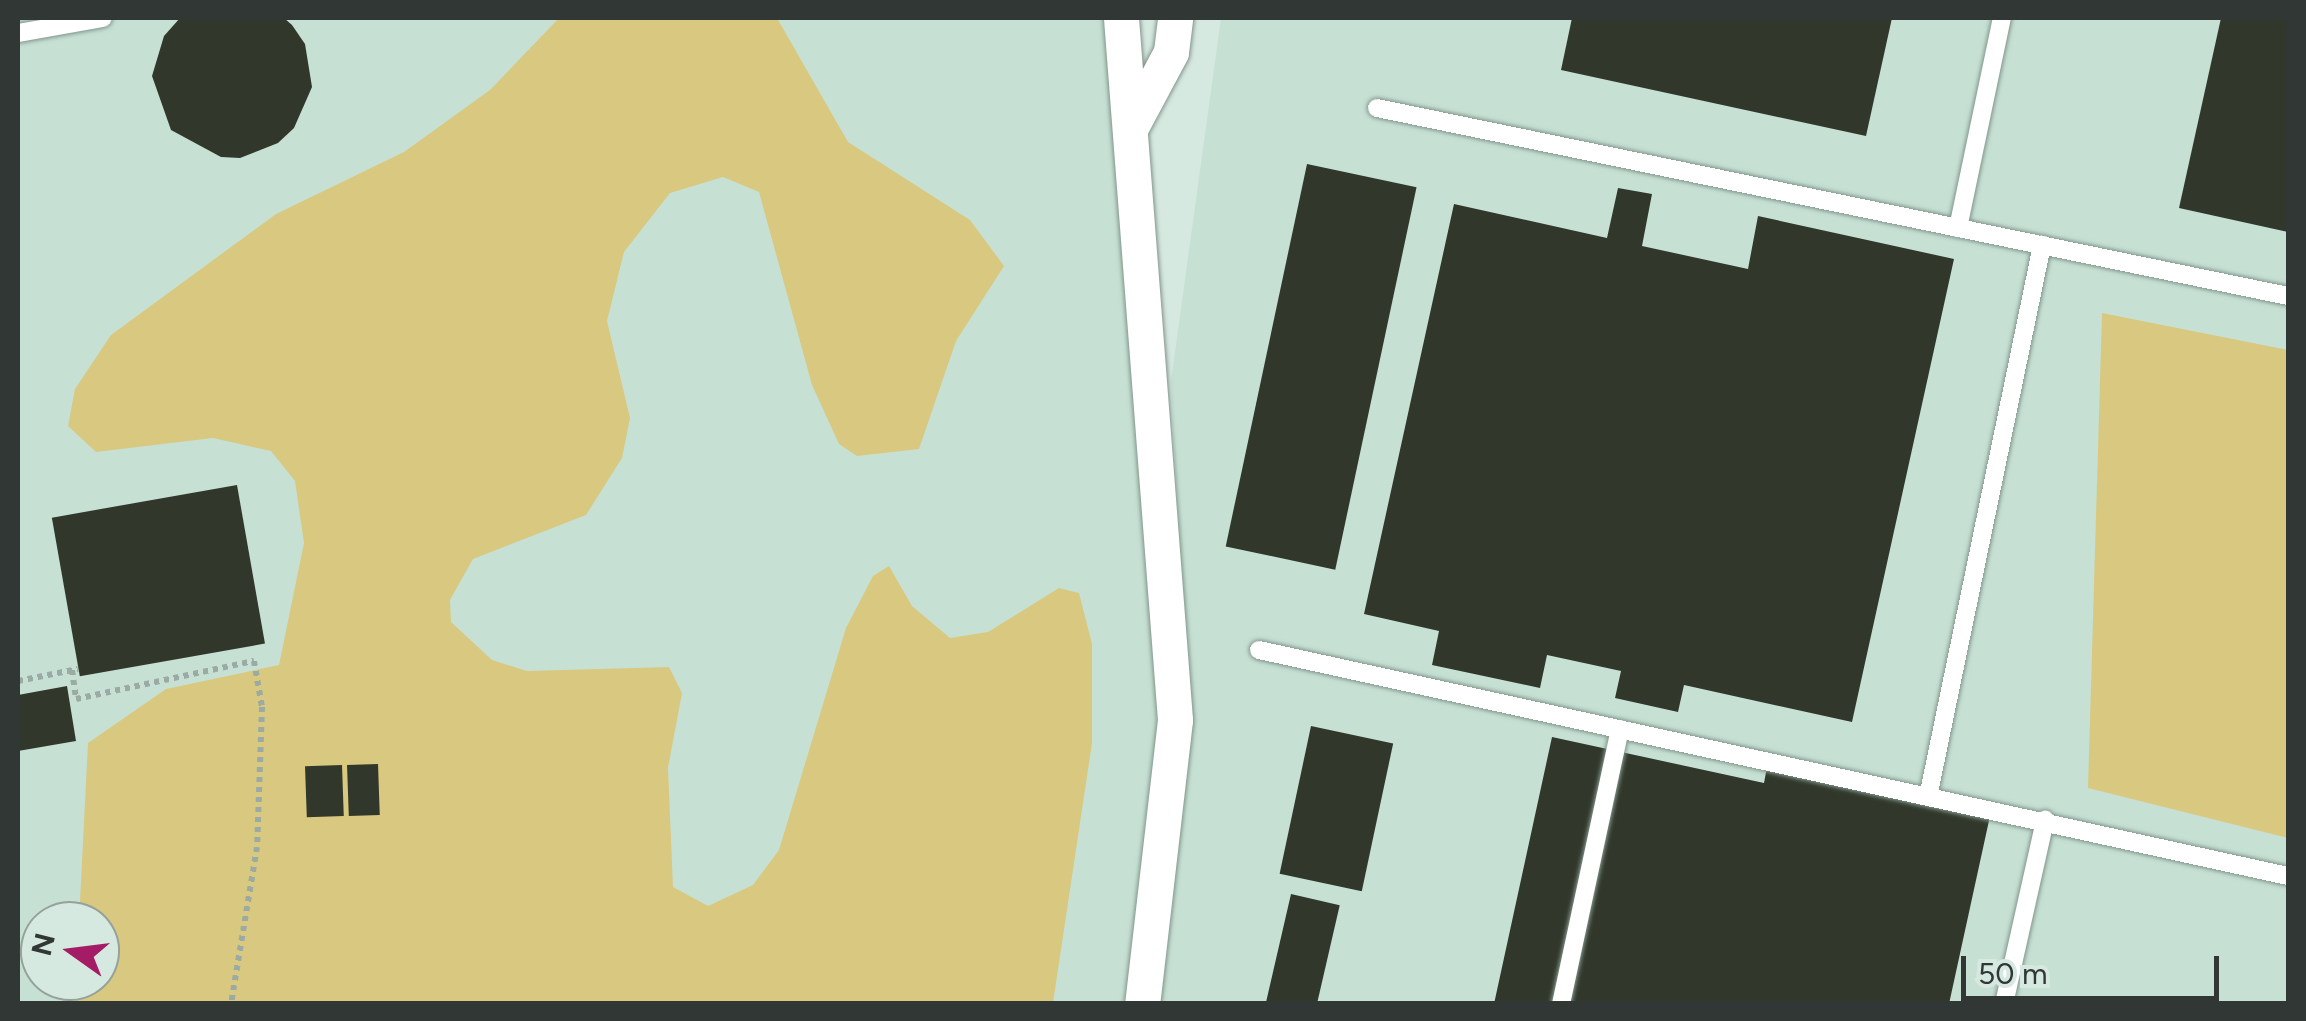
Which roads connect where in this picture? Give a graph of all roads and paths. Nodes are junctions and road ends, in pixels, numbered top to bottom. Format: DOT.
graph roads {
  1 [pos="103,18"];
  2 [pos="1122,18"];
  3 [pos="1175,18"];
  4 [pos="2002,18"];
  5 [pos="18,33"];
  6 [pos="1377,108"];
  7 [pos="1130,128"];
  8 [pos="1958,228"];
  9 [pos="2042,246"];
  10 [pos="2288,296"];
  11 [pos="1259,650"];
  12 [pos="18,681"];
  13 [pos="1620,729"];
  14 [pos="1928,797"];
  15 [pos="2045,820"];
  16 [pos="2288,876"];
  17 [pos="231,1004"];
  18 [pos="1142,1004"];
  19 [pos="1561,1004"];
  20 [pos="2004,1004"];
  1 -- 5 [label="lane"];
  2 -- 7 [label="street"];
  3 -- 7 [label="street"];
  4 -- 8 [label="lane"];
  6 -- 8 [label="lane"];
  7 -- 18 [label="street"];
  8 -- 9 [label="lane"];
  9 -- 10 [label="lane"];
  9 -- 14 [label="lane"];
  11 -- 13 [label="lane"];
  12 -- 17 [label="path"];
  13 -- 14 [label="lane"];
  13 -- 19 [label="lane"];
  14 -- 15 [label="lane"];
  15 -- 16 [label="lane"];
  15 -- 20 [label="lane"];
}
